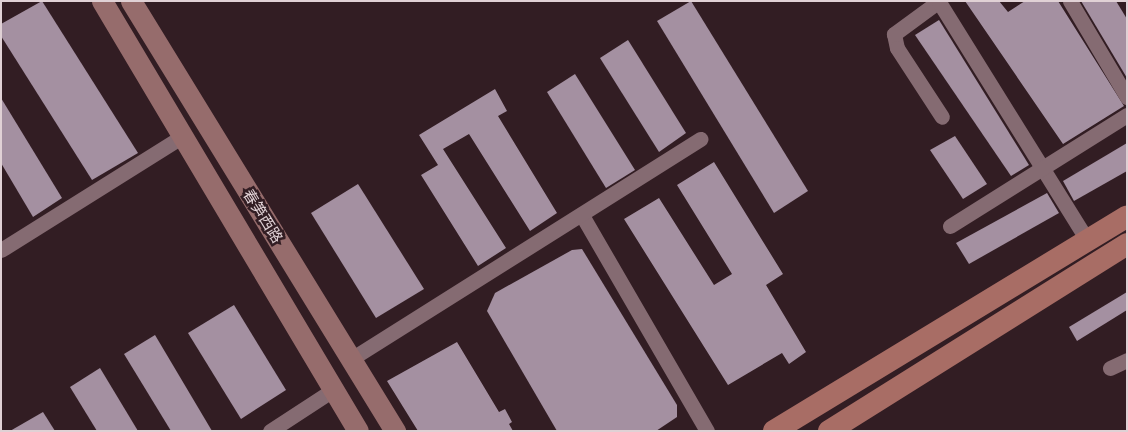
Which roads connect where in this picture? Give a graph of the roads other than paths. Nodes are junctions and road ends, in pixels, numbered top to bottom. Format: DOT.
graph roads {
  1 [pos="102,1"];
  2 [pos="131,1"];
  3 [pos="939,1"];
  4 [pos="1070,1"];
  5 [pos="1127,97"];
  6 [pos="1127,115"];
  7 [pos="942,117"];
  8 [pos="181,137"];
  9 [pos="701,139"];
  10 [pos="1044,167"];
  11 [pos="1127,216"];
  12 [pos="583,217"];
  13 [pos="950,226"];
  14 [pos="1087,240"];
  15 [pos="1127,244"];
  16 [pos="1,250"];
  17 [pos="351,359"];
  18 [pos="1127,360"];
  19 [pos="1110,368"];
  20 [pos="333,390"];
  21 [pos="270,431"];
  22 [pos="358,431"];
  23 [pos="395,431"];
  24 [pos="706,431"];
  25 [pos="774,431"];
  26 [pos="829,431"];
  1 -- 8 [label="main road, 春笋西路"];
  2 -- 17 [label="main road, 春笋西路"];
  3 -- 7 [label="street"];
  3 -- 10 [label="street"];
  4 -- 5 [label="street"];
  6 -- 10 [label="street"];
  8 -- 16 [label="street"];
  8 -- 20 [label="main road, 春笋西路"];
  9 -- 12 [label="street"];
  10 -- 13 [label="street"];
  10 -- 14 [label="street"];
  11 -- 14 [label="main road"];
  12 -- 17 [label="street"];
  12 -- 24 [label="street"];
  14 -- 25 [label="main road"];
  15 -- 26 [label="main road"];
  17 -- 23 [label="main road, 春笋西路"];
  18 -- 19 [label="street"];
  20 -- 21 [label="street"];
  20 -- 22 [label="main road, 春笋西路"];
}
